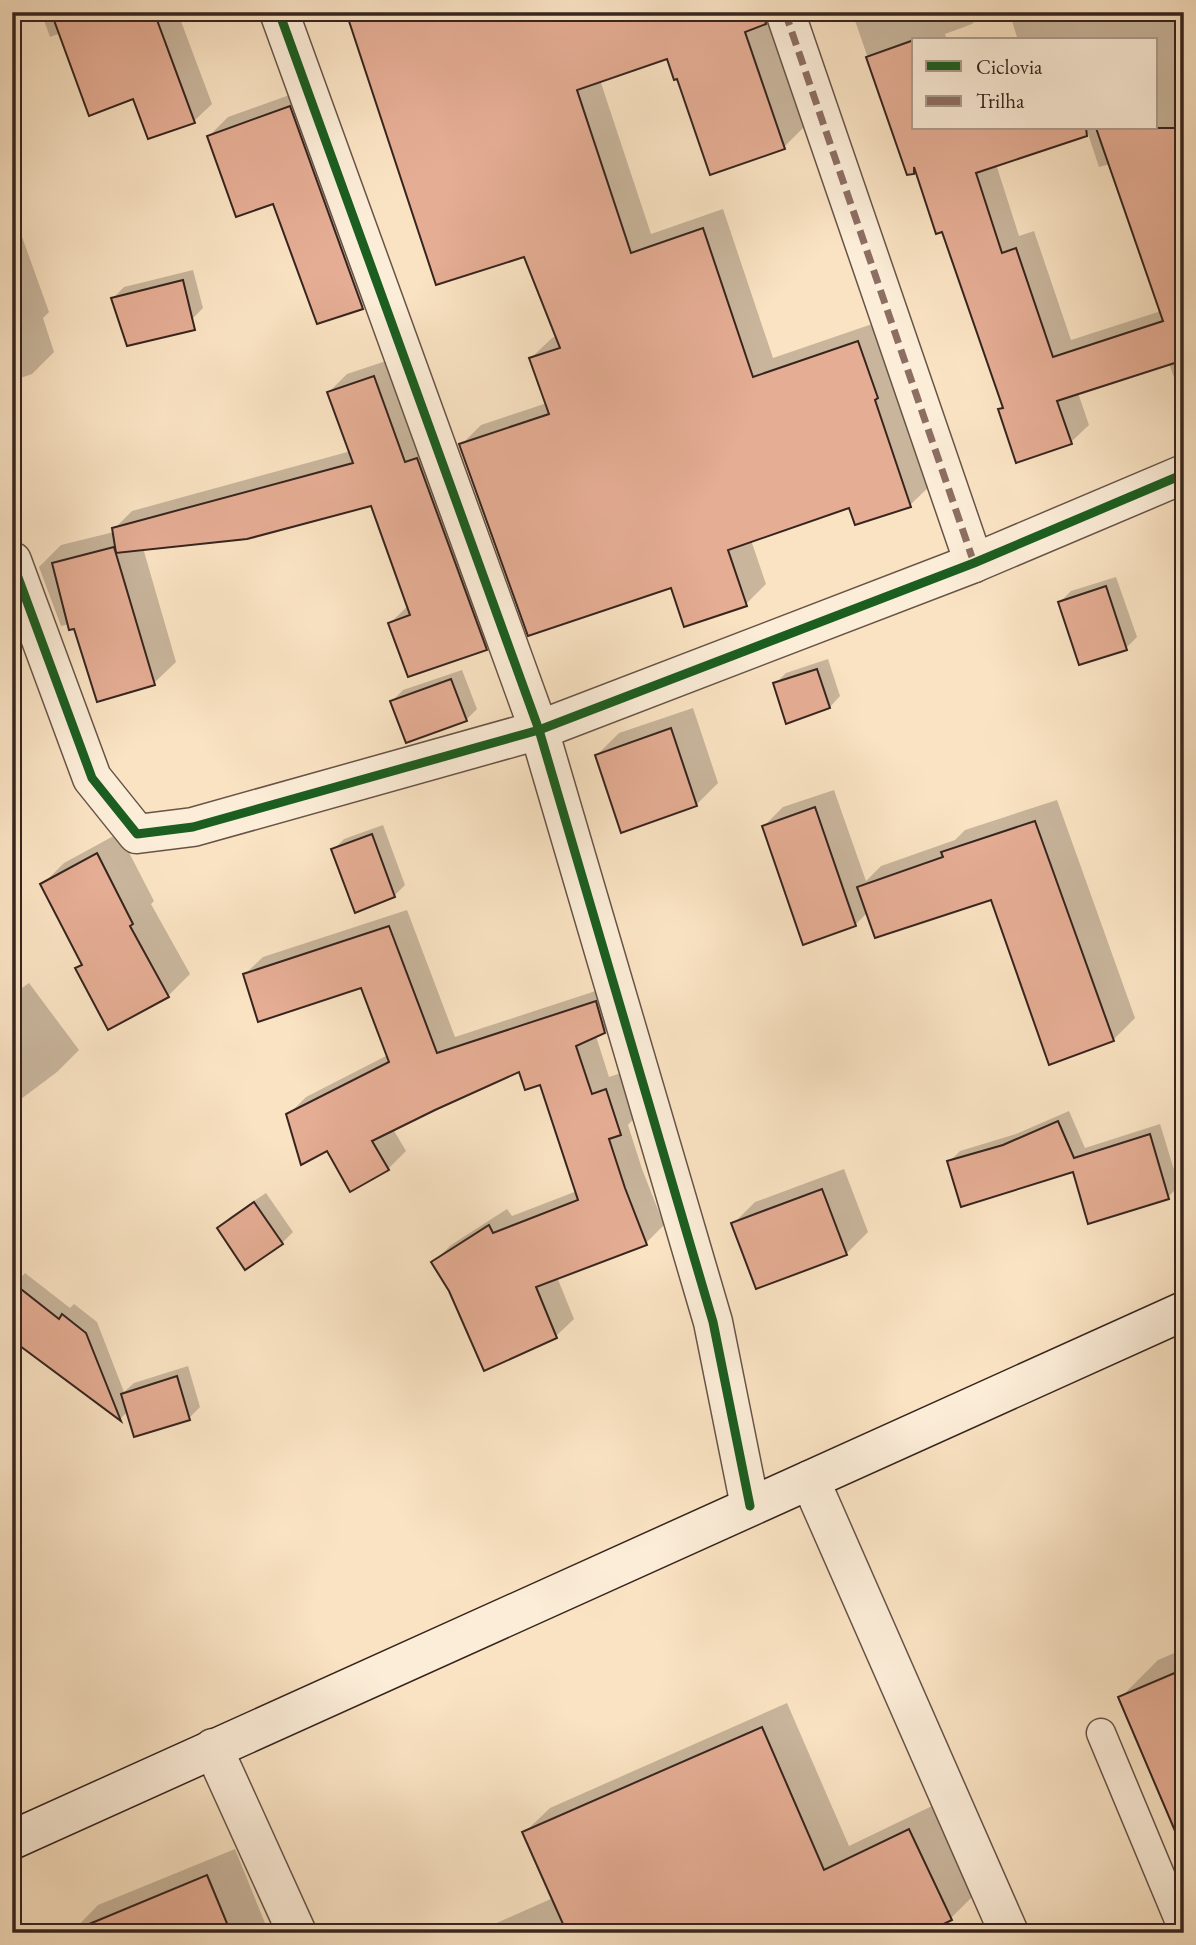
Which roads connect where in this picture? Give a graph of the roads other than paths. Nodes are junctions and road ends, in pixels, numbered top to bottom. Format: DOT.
graph roads {
  1 [pos="279,12"];
  2 [pos="785,12"];
  3 [pos="1184,474"];
  4 [pos="12,561"];
  5 [pos="974,563"];
  6 [pos="539,730"];
  7 [pos="1184,1311"];
  8 [pos="810,1479"];
  9 [pos="750,1506"];
  10 [pos="1101,1733"];
  11 [pos="213,1748"];
  12 [pos="12,1840"];
  13 [pos="1184,1932"];
  14 [pos="297,1933"];
  15 [pos="1009,1933"];
  1 -- 6 [label="street"];
  2 -- 5 [label="street"];
  3 -- 5 [label="street"];
  4 -- 6 [label="street"];
  5 -- 6 [label="street"];
  6 -- 9 [label="street"];
  7 -- 8 [label="street"];
  8 -- 9 [label="street"];
  8 -- 15 [label="street"];
  9 -- 11 [label="street"];
  10 -- 13 [label="lane"];
  11 -- 12 [label="street"];
  11 -- 14 [label="street"];
}
